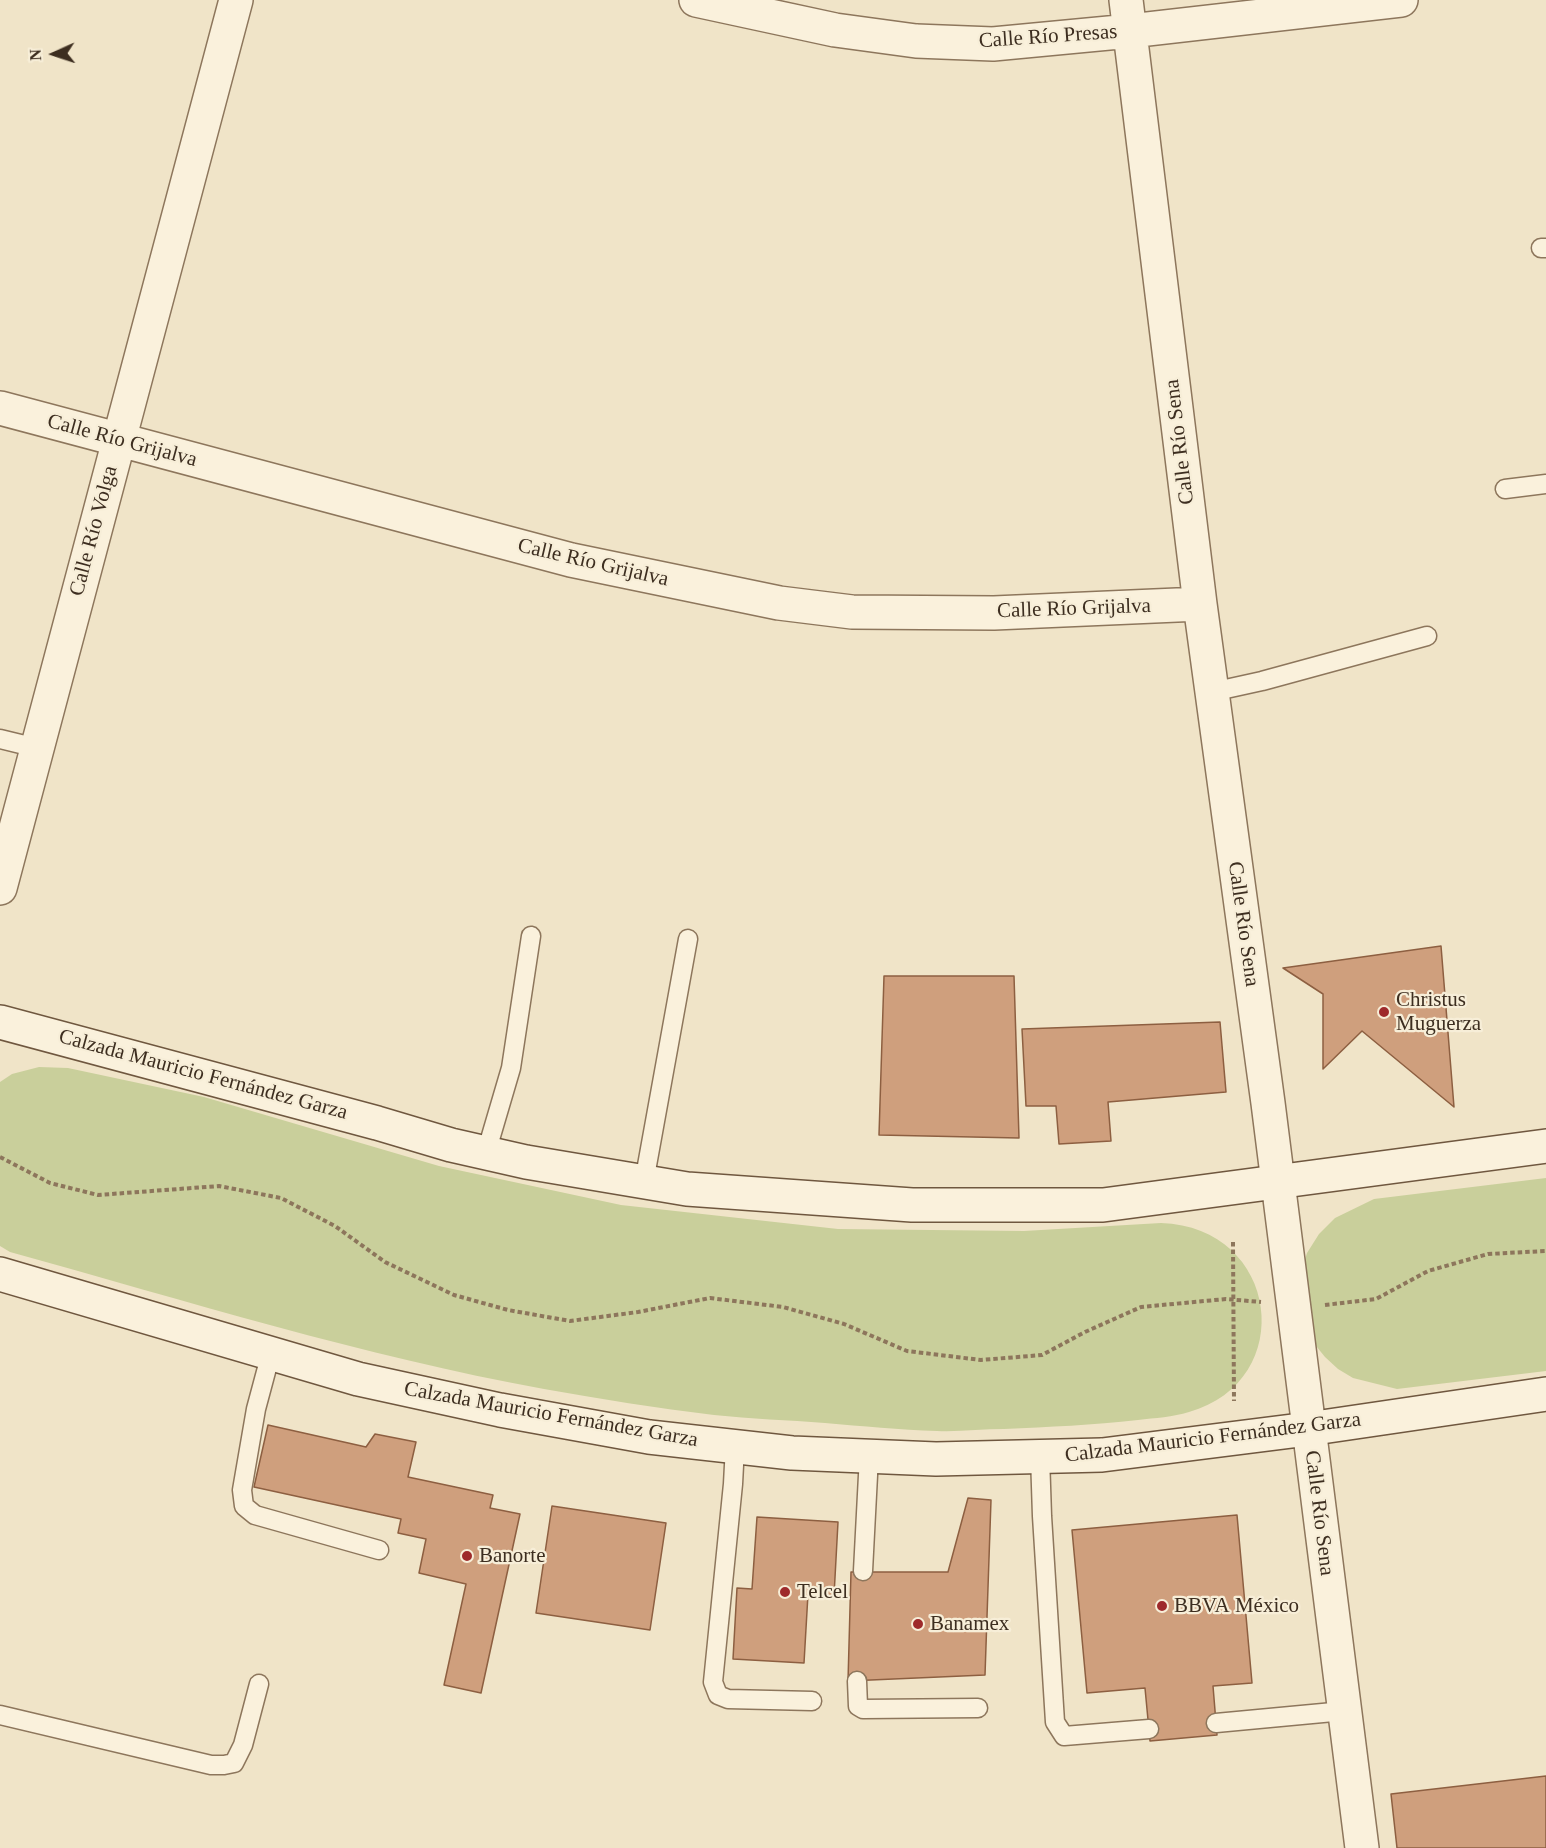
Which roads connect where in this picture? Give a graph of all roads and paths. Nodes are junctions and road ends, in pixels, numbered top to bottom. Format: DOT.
graph roads {
  1 [pos="236,0"];
  2 [pos="696,0"];
  3 [pos="1401,0"];
  4 [pos="1128,16"];
  5 [pos="0,408"];
  6 [pos="118,441"];
  7 [pos="1546,484"];
  8 [pos="1505,489"];
  9 [pos="1200,604"];
  10 [pos="1427,636"];
  11 [pos="1212,692"];
  12 [pos="0,739"];
  13 [pos="37,748"];
  14 [pos="0,888"];
  15 [pos="531,936"];
  16 [pos="688,939"];
  17 [pos="0,1022"];
  18 [pos="1546,1146"];
  19 [pos="486,1153"];
  20 [pos="0,1157"];
  21 [pos="644,1182"];
  22 [pos="1277,1182"];
  23 [pos="1233,1242"];
  24 [pos="1544,1251"];
  25 [pos="0,1274"];
  26 [pos="1233,1300"];
  27 [pos="1293,1305"];
  28 [pos="271,1353"];
  29 [pos="1546,1395"];
  30 [pos="1234,1401"];
  31 [pos="1308,1429"];
  32 [pos="735,1446"];
  33 [pos="869,1456"];
  34 [pos="1040,1456"];
  35 [pos="379,1550"];
  36 [pos="863,1571"];
  37 [pos="857,1681"];
  38 [pos="259,1684"];
  39 [pos="812,1701"];
  40 [pos="978,1708"];
  41 [pos="1344,1711"];
  42 [pos="0,1715"];
  43 [pos="1216,1723"];
  44 [pos="1149,1729"];
  45 [pos="1362,1848"];
  1 -- 6 [label="street, Calle Río Volga"];
  2 -- 4 [label="street, Calle Río Presas"];
  3 -- 4 [label="street, Calle Río Presas"];
  4 -- 9 [label="street, Calle Río Sena"];
  5 -- 6 [label="street, Calle Río Grijalva"];
  6 -- 9 [label="street, Calle Río Grijalva"];
  6 -- 13 [label="street, Calle Río Volga"];
  7 -- 8 [label="lane"];
  9 -- 11 [label="street, Calle Río Sena"];
  10 -- 11 [label="lane"];
  11 -- 22 [label="street, Calle Río Sena"];
  12 -- 13 [label="lane"];
  13 -- 14 [label="street, Calle Río Volga"];
  15 -- 19 [label="lane"];
  16 -- 21 [label="lane"];
  17 -- 19 [label="street, Calzada Mauricio Fernández Garza"];
  18 -- 22 [label="street, Calzada Mauricio Fernández Garza"];
  19 -- 21 [label="street, Calzada Mauricio Fernández Garza"];
  20 -- 26 [label="path"];
  21 -- 22 [label="street, Calzada Mauricio Fernández Garza"];
  22 -- 27 [label="street, Calle Río Sena"];
  23 -- 26 [label="path"];
  24 -- 27 [label="path"];
  25 -- 28 [label="street, Calzada Mauricio Fernández Garza"];
  26 -- 27 [label="path"];
  26 -- 30 [label="path"];
  27 -- 31 [label="street, Calle Río Sena"];
  28 -- 32 [label="street, Calzada Mauricio Fernández Garza"];
  28 -- 35 [label="lane"];
  29 -- 31 [label="street, Calzada Mauricio Fernández Garza"];
  31 -- 34 [label="street, Calzada Mauricio Fernández Garza"];
  31 -- 41 [label="street, Calle Río Sena"];
  32 -- 33 [label="street, Calzada Mauricio Fernández Garza"];
  32 -- 39 [label="lane"];
  33 -- 34 [label="street, Calzada Mauricio Fernández Garza"];
  33 -- 36 [label="lane"];
  34 -- 44 [label="lane"];
  37 -- 40 [label="lane"];
  38 -- 42 [label="lane"];
  41 -- 43 [label="lane"];
  41 -- 45 [label="street, Calle Río Sena"];
}
